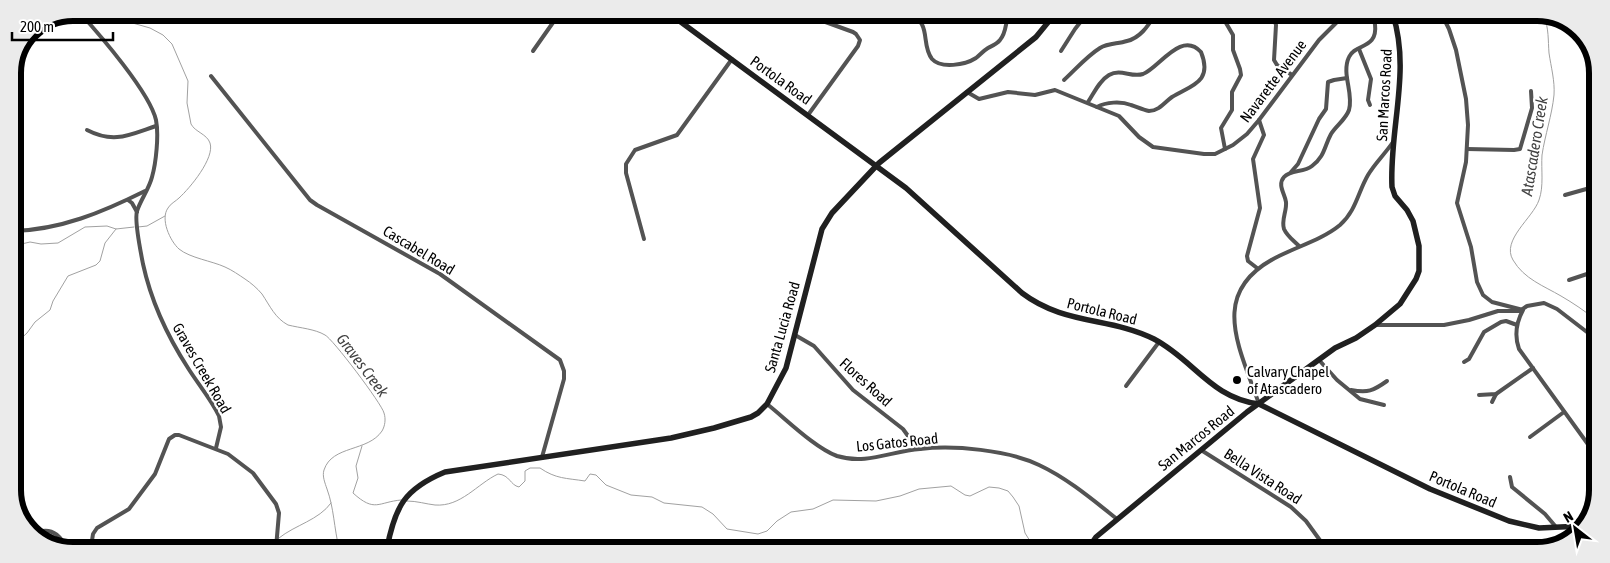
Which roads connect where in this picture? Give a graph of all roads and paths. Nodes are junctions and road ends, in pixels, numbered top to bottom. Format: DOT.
graph roads {
  1 [pos="87,21"];
  2 [pos="554,21"];
  3 [pos="680,21"];
  4 [pos="823,21"];
  5 [pos="919,21"];
  6 [pos="1007,21"];
  7 [pos="1049,21"];
  8 [pos="1081,21"];
  9 [pos="1151,21"];
  10 [pos="1275,21"];
  11 [pos="1338,21"];
  12 [pos="1373,21"];
  13 [pos="1395,21"];
  14 [pos="1445,21"];
  15 [pos="1226,23"];
  16 [pos="1359,49"];
  17 [pos="532,51"];
  18 [pos="1061,51"];
  19 [pos="732,59"];
  20 [pos="1292,75"];
  21 [pos="211,76"];
  22 [pos="1347,78"];
  23 [pos="1064,80"];
  24 [pos="1531,91"];
  25 [pos="968,92"];
  26 [pos="1088,102"];
  27 [pos="1370,105"];
  28 [pos="1097,107"];
  29 [pos="808,115"];
  30 [pos="1259,120"];
  31 [pos="156,126"];
  32 [pos="87,130"];
  33 [pos="1395,140"];
  34 [pos="1225,149"];
  35 [pos="1467,149"];
  36 [pos="877,165"];
  37 [pos="1291,172"];
  38 [pos="1589,188"];
  39 [pos="145,191"];
  40 [pos="1565,195"];
  41 [pos="127,200"];
  42 [pos="137,212"];
  43 [pos="21,230"];
  44 [pos="644,239"];
  45 [pos="1299,246"];
  46 [pos="1258,268"];
  47 [pos="1589,273"];
  48 [pos="1569,280"];
  49 [pos="1523,310"];
  50 [pos="1375,325"];
  51 [pos="1517,325"];
  52 [pos="1589,334"];
  53 [pos="795,335"];
  54 [pos="1159,342"];
  55 [pos="1319,360"];
  56 [pos="1464,362"];
  57 [pos="1532,368"];
  58 [pos="1387,381"];
  59 [pos="1126,386"];
  60 [pos="1349,390"];
  61 [pos="1496,394"];
  62 [pos="1479,395"];
  63 [pos="1492,402"];
  64 [pos="768,404"];
  65 [pos="1259,404"];
  66 [pos="1384,405"];
  67 [pos="1564,412"];
  68 [pos="1530,437"];
  69 [pos="1589,446"];
  70 [pos="216,448"];
  71 [pos="920,449"];
  72 [pos="1201,450"];
  73 [pos="542,457"];
  74 [pos="1510,477"];
  75 [pos="1117,519"];
  76 [pos="1573,526"];
  77 [pos="1556,527"];
  78 [pos="41,531"];
  79 [pos="61,540"];
  80 [pos="91,542"];
  81 [pos="277,542"];
  82 [pos="388,542"];
  83 [pos="1093,542"];
  84 [pos="1321,542"];
  1 -- 31 [label="street, Graves Creek Road"];
  2 -- 17 [label="street"];
  3 -- 19 [label="street, Portola Road"];
  4 -- 29 [label="street"];
  5 -- 6 [label="street"];
  7 -- 25 [label="street, Santa Lucia Road"];
  8 -- 18 [label="street"];
  9 -- 23 [label="street"];
  10 -- 20 [label="street"];
  11 -- 20 [label="street, Navarette Avenue"];
  12 -- 16 [label="street"];
  13 -- 33 [label="street, San Marcos Road"];
  14 -- 35 [label="street"];
  15 -- 34 [label="street"];
  16 -- 22 [label="street"];
  16 -- 27 [label="street"];
  19 -- 29 [label="street, Portola Road"];
  19 -- 44 [label="street"];
  20 -- 30 [label="street, Navarette Avenue"];
  21 -- 73 [label="street, Cascabel Road"];
  22 -- 37 [label="street"];
  22 -- 37 [label="street"];
  24 -- 35 [label="street"];
  25 -- 26 [label="street, Navarette Avenue"];
  25 -- 36 [label="street, Santa Lucia Road"];
  26 -- 28 [label="street, Navarette Avenue"];
  26 -- 28 [label="street"];
  28 -- 34 [label="street, Navarette Avenue"];
  29 -- 36 [label="street, Portola Road"];
  30 -- 34 [label="street, Navarette Avenue"];
  30 -- 46 [label="street"];
  31 -- 32 [label="street"];
  31 -- 39 [label="street, Graves Creek Road"];
  33 -- 45 [label="street"];
  33 -- 50 [label="street, San Marcos Road"];
  35 -- 49 [label="street"];
  36 -- 53 [label="street, Santa Lucia Road"];
  36 -- 54 [label="street, Portola Road"];
  37 -- 45 [label="street"];
  38 -- 40 [label="street"];
  39 -- 41 [label="street"];
  39 -- 42 [label="street, Graves Creek Road"];
  41 -- 42 [label="street"];
  41 -- 43 [label="street"];
  42 -- 70 [label="street, Graves Creek Road"];
  45 -- 46 [label="street"];
  46 -- 65 [label="street"];
  47 -- 48 [label="street"];
  49 -- 50 [label="street"];
  49 -- 51 [label="street"];
  49 -- 52 [label="street"];
  50 -- 55 [label="street, San Marcos Road"];
  51 -- 56 [label="street"];
  51 -- 57 [label="street"];
  53 -- 64 [label="street, Santa Lucia Road"];
  53 -- 71 [label="street, Flores Road"];
  54 -- 59 [label="street"];
  54 -- 65 [label="street, Portola Road"];
  55 -- 60 [label="street"];
  55 -- 65 [label="street, San Marcos Road"];
  57 -- 61 [label="street"];
  57 -- 67 [label="street"];
  58 -- 60 [label="street"];
  60 -- 66 [label="street"];
  61 -- 62 [label="street"];
  61 -- 63 [label="street"];
  64 -- 71 [label="street, Los Gatos Road"];
  64 -- 73 [label="street, Santa Lucia Road"];
  65 -- 72 [label="street, San Marcos Road"];
  65 -- 77 [label="street, Portola Road"];
  67 -- 68 [label="street"];
  67 -- 69 [label="street"];
  70 -- 80 [label="street"];
  70 -- 81 [label="street"];
  71 -- 75 [label="street, Los Gatos Road"];
  72 -- 75 [label="street, San Marcos Road"];
  72 -- 84 [label="street, Bella Vista Road"];
  73 -- 82 [label="street, Santa Lucia Road"];
  74 -- 77 [label="street"];
  75 -- 83 [label="street, San Marcos Road"];
  76 -- 77 [label="street, Portola Road"];
  78 -- 79 [label="street"];
}
